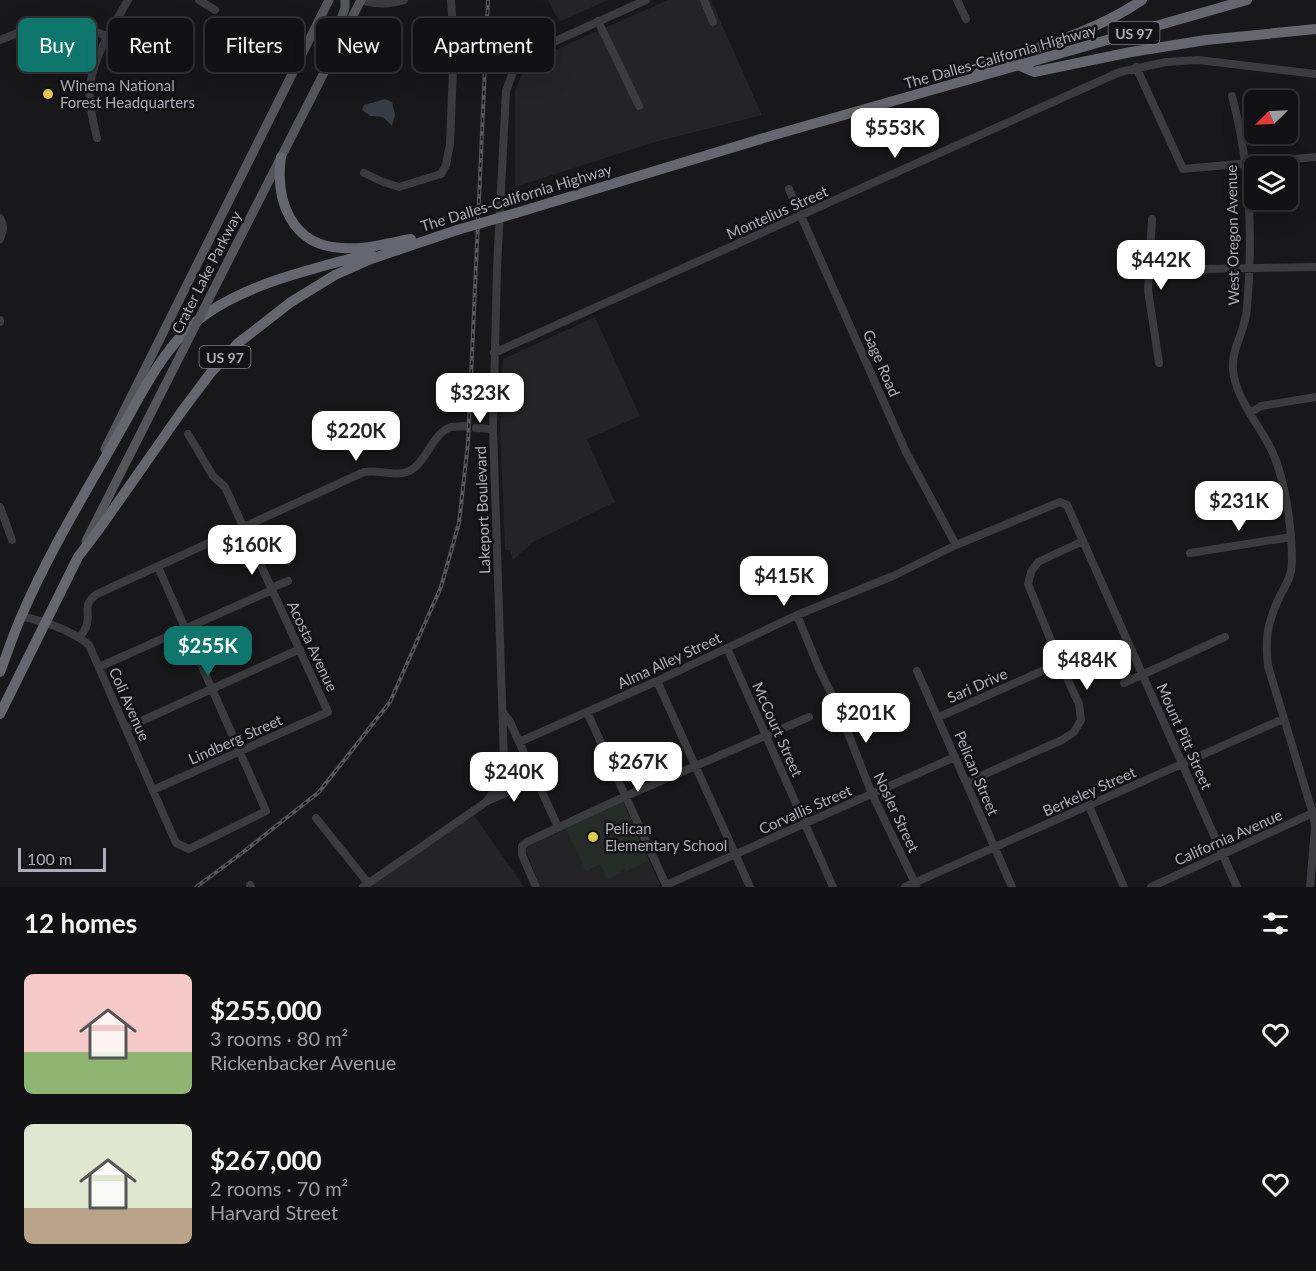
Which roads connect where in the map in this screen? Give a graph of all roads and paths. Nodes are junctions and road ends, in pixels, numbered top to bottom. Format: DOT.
graph roads {
  1 [pos="128,0"];
  2 [pos="199,0"];
  3 [pos="330,0"];
  4 [pos="345,0"];
  5 [pos="361,0"];
  6 [pos="404,0"];
  7 [pos="451,0"];
  8 [pos="646,0"];
  9 [pos="704,0"];
  10 [pos="957,0"];
  11 [pos="1142,0"];
  12 [pos="1247,0"];
  13 [pos="215,10"];
  14 [pos="341,18"];
  15 [pos="352,18"];
  16 [pos="966,19"];
  17 [pos="598,21"];
  18 [pos="713,22"];
  19 [pos="1316,29"];
  20 [pos="106,36"];
  21 [pos="0,40"];
  22 [pos="1020,66"];
  23 [pos="1136,67"];
  24 [pos="324,72"];
  25 [pos="1316,74"];
  26 [pos="974,79"];
  27 [pos="1232,96"];
  28 [pos="639,106"];
  29 [pos="97,138"];
  30 [pos="281,156"];
  31 [pos="1316,157"];
  32 [pos="1298,158"];
  33 [pos="1244,163"];
  34 [pos="364,173"];
  35 [pos="789,189"];
  36 [pos="1248,210"];
  37 [pos="802,216"];
  38 [pos="0,218"];
  39 [pos="1152,219"];
  40 [pos="438,235"];
  41 [pos="0,239"];
  42 [pos="1249,267"];
  43 [pos="1316,267"];
  44 [pos="1150,270"];
  45 [pos="494,353"];
  46 [pos="1159,363"];
  47 [pos="1316,397"];
  48 [pos="1251,413"];
  49 [pos="466,426"];
  50 [pos="476,428"];
  51 [pos="493,429"];
  52 [pos="188,434"];
  53 [pos="1060,502"];
  54 [pos="79,503"];
  55 [pos="0,507"];
  56 [pos="244,528"];
  57 [pos="1291,537"];
  58 [pos="12,540"];
  59 [pos="1083,541"];
  60 [pos="956,545"];
  61 [pos="1190,553"];
  62 [pos="78,557"];
  63 [pos="158,567"];
  64 [pos="288,581"];
  65 [pos="272,589"];
  66 [pos="797,615"];
  67 [pos="21,616"];
  68 [pos="46,622"];
  69 [pos="185,629"];
  70 [pos="1225,637"];
  71 [pos="80,638"];
  72 [pos="727,648"];
  73 [pos="300,649"];
  74 [pos="1060,663"];
  75 [pos="99,667"];
  76 [pos="917,671"];
  77 [pos="0,672"];
  78 [pos="1143,675"];
  79 [pos="657,681"];
  80 [pos="1125,683"];
  81 [pos="213,689"];
  82 [pos="328,712"];
  83 [pos="587,712"];
  84 [pos="503,713"];
  85 [pos="0,714"];
  86 [pos="808,717"];
  87 [pos="939,717"];
  88 [pos="1283,719"];
  89 [pos="126,728"];
  90 [pos="766,736"];
  91 [pos="519,742"];
  92 [pos="240,752"];
  93 [pos="956,757"];
  94 [pos="1182,764"];
  95 [pos="696,766"];
  96 [pos="967,782"];
  97 [pos="539,786"];
  98 [pos="153,790"];
  99 [pos="872,794"];
  100 [pos="626,796"];
  101 [pos="486,802"];
  102 [pos="1089,806"];
  103 [pos="1315,812"];
  104 [pos="316,818"];
  105 [pos="806,825"];
  106 [pos="558,827"];
  107 [pos="1316,827"];
  108 [pos="994,847"];
  109 [pos="736,854"];
  110 [pos="1223,855"];
  111 [pos="365,885"];
  112 [pos="916,885"];
  113 [pos="536,887"];
  114 [pos="750,887"];
  115 [pos="833,887"];
  116 [pos="905,887"];
  117 [pos="1012,887"];
  118 [pos="1124,887"];
  119 [pos="1150,887"];
  120 [pos="1237,887"];
  121 [pos="1310,887"];
  1 -- 20 [label="street"];
  2 -- 13 [label="street"];
  3 -- 54 [label="main road, Crater Lake Parkway"];
  4 -- 14 [label="main road"];
  5 -- 6 [label="street"];
  5 -- 15 [label="main road, Crater Lake Parkway"];
  7 -- 34 [label="street"];
  8 -- 17 [label="street, Lakeport Boulevard"];
  9 -- 18 [label="street"];
  10 -- 16 [label="street"];
  11 -- 26 [label="highway"];
  12 -- 22 [label="highway, The Dalles-California Highway / US 97"];
  17 -- 28 [label="street"];
  17 -- 45 [label="street, Lakeport Boulevard"];
  19 -- 22 [label="highway"];
  20 -- 21 [label="street"];
  20 -- 29 [label="street"];
  22 -- 26 [label="highway, The Dalles-California Highway / US 97"];
  23 -- 25 [label="street, Montelius Street"];
  23 -- 33 [label="street"];
  23 -- 37 [label="street, Montelius Street"];
  24 -- 30 [label="main road, Crater Lake Parkway"];
  26 -- 40 [label="highway, The Dalles-California Highway / US 97, bridge"];
  27 -- 33 [label="street, West Oregon Avenue"];
  30 -- 40 [label="highway"];
  30 -- 62 [label="main road, Crater Lake Parkway, bridge"];
  31 -- 32 [label="street"];
  35 -- 37 [label="street, Gage Road"];
  36 -- 42 [label="street, West Oregon Avenue"];
  37 -- 45 [label="street, Montelius Street"];
  37 -- 60 [label="street, Gage Road"];
  38 -- 41 [label="street"];
  39 -- 44 [label="street"];
  40 -- 54 [label="highway, US 97"];
  40 -- 62 [label="highway, The Dalles-California Highway / US 97"];
  42 -- 43 [label="street"];
  42 -- 44 [label="street"];
  42 -- 48 [label="street, West Oregon Avenue"];
  44 -- 46 [label="street"];
  45 -- 51 [label="street, Lakeport Boulevard"];
  47 -- 48 [label="street"];
  48 -- 57 [label="street, West Oregon Avenue"];
  49 -- 56 [label="street"];
  50 -- 51 [label="street"];
  51 -- 84 [label="street, Lakeport Boulevard"];
  52 -- 56 [label="street, Acosta Avenue"];
  53 -- 59 [label="street, Mount Pitt Street"];
  53 -- 60 [label="street, Alma Alley Street"];
  54 -- 67 [label="highway, US 97"];
  55 -- 58 [label="street"];
  56 -- 63 [label="street"];
  56 -- 65 [label="street, Acosta Avenue"];
  57 -- 61 [label="street"];
  57 -- 88 [label="street, West Oregon Avenue"];
  59 -- 74 [label="street"];
  59 -- 78 [label="street, Mount Pitt Street"];
  60 -- 66 [label="street, Alma Alley Street"];
  62 -- 68 [label="highway, The Dalles-California Highway / US 97"];
  63 -- 69 [label="street"];
  63 -- 71 [label="street"];
  64 -- 65 [label="street"];
  65 -- 69 [label="street"];
  65 -- 73 [label="street, Acosta Avenue"];
  66 -- 72 [label="street, Alma Alley Street"];
  66 -- 99 [label="street, Nosler Street"];
  67 -- 68 [label="street, Coli Avenue"];
  67 -- 77 [label="highway, US 97"];
  68 -- 71 [label="street, Coli Avenue"];
  68 -- 85 [label="highway, The Dalles-California Highway / US 97"];
  69 -- 75 [label="street"];
  69 -- 81 [label="street"];
  70 -- 78 [label="street"];
  71 -- 75 [label="street, Coli Avenue"];
  72 -- 79 [label="street, Alma Alley Street"];
  72 -- 90 [label="street, McCourt Street"];
  73 -- 81 [label="street"];
  73 -- 82 [label="street, Acosta Avenue"];
  74 -- 87 [label="street, Sari Drive"];
  74 -- 96 [label="street"];
  75 -- 89 [label="street, Coli Avenue"];
  76 -- 87 [label="street, Pelican Street"];
  78 -- 80 [label="street"];
  78 -- 94 [label="street, Mount Pitt Street"];
  79 -- 83 [label="street, Alma Alley Street"];
  79 -- 95 [label="street"];
  81 -- 89 [label="street"];
  81 -- 92 [label="street"];
  82 -- 92 [label="street, Lindberg Street"];
  83 -- 91 [label="street, Alma Alley Street"];
  83 -- 100 [label="street"];
  84 -- 91 [label="street"];
  84 -- 101 [label="street, Lakeport Boulevard"];
  86 -- 90 [label="street"];
  87 -- 93 [label="street, Pelican Street"];
  88 -- 94 [label="street, Berkeley Street"];
  88 -- 103 [label="street, West Oregon Avenue"];
  89 -- 98 [label="street, Coli Avenue"];
  90 -- 95 [label="street"];
  90 -- 105 [label="street, McCourt Street"];
  91 -- 97 [label="street"];
  92 -- 98 [label="street, Lindberg Street"];
  92 -- 98 [label="street, Coli Avenue"];
  93 -- 96 [label="street, Pelican Street"];
  93 -- 99 [label="street, Corvallis Street"];
  94 -- 102 [label="street, Berkeley Street"];
  94 -- 110 [label="street, Mount Pitt Street"];
  95 -- 100 [label="street"];
  95 -- 109 [label="street"];
  96 -- 108 [label="street, Pelican Street"];
  97 -- 101 [label="street"];
  97 -- 106 [label="street"];
  99 -- 105 [label="street, Corvallis Street"];
  99 -- 112 [label="street, Nosler Street"];
  100 -- 106 [label="street"];
  100 -- 109 [label="street, Corvallis Street"];
  101 -- 111 [label="street, Lakeport Boulevard"];
  102 -- 108 [label="street, Berkeley Street"];
  102 -- 118 [label="street"];
  103 -- 107 [label="street, West Oregon Avenue"];
  103 -- 110 [label="street, California Avenue"];
  104 -- 111 [label="street"];
  105 -- 109 [label="street, Corvallis Street"];
  105 -- 115 [label="street, McCourt Street"];
  106 -- 113 [label="street"];
  107 -- 121 [label="street, West Oregon Avenue"];
  108 -- 112 [label="street, Berkeley Street"];
  108 -- 117 [label="street, Pelican Street"];
  109 -- 114 [label="street"];
  110 -- 119 [label="street, California Avenue"];
  110 -- 120 [label="street, Mount Pitt Street"];
  112 -- 116 [label="street, Berkeley Street"];
}
